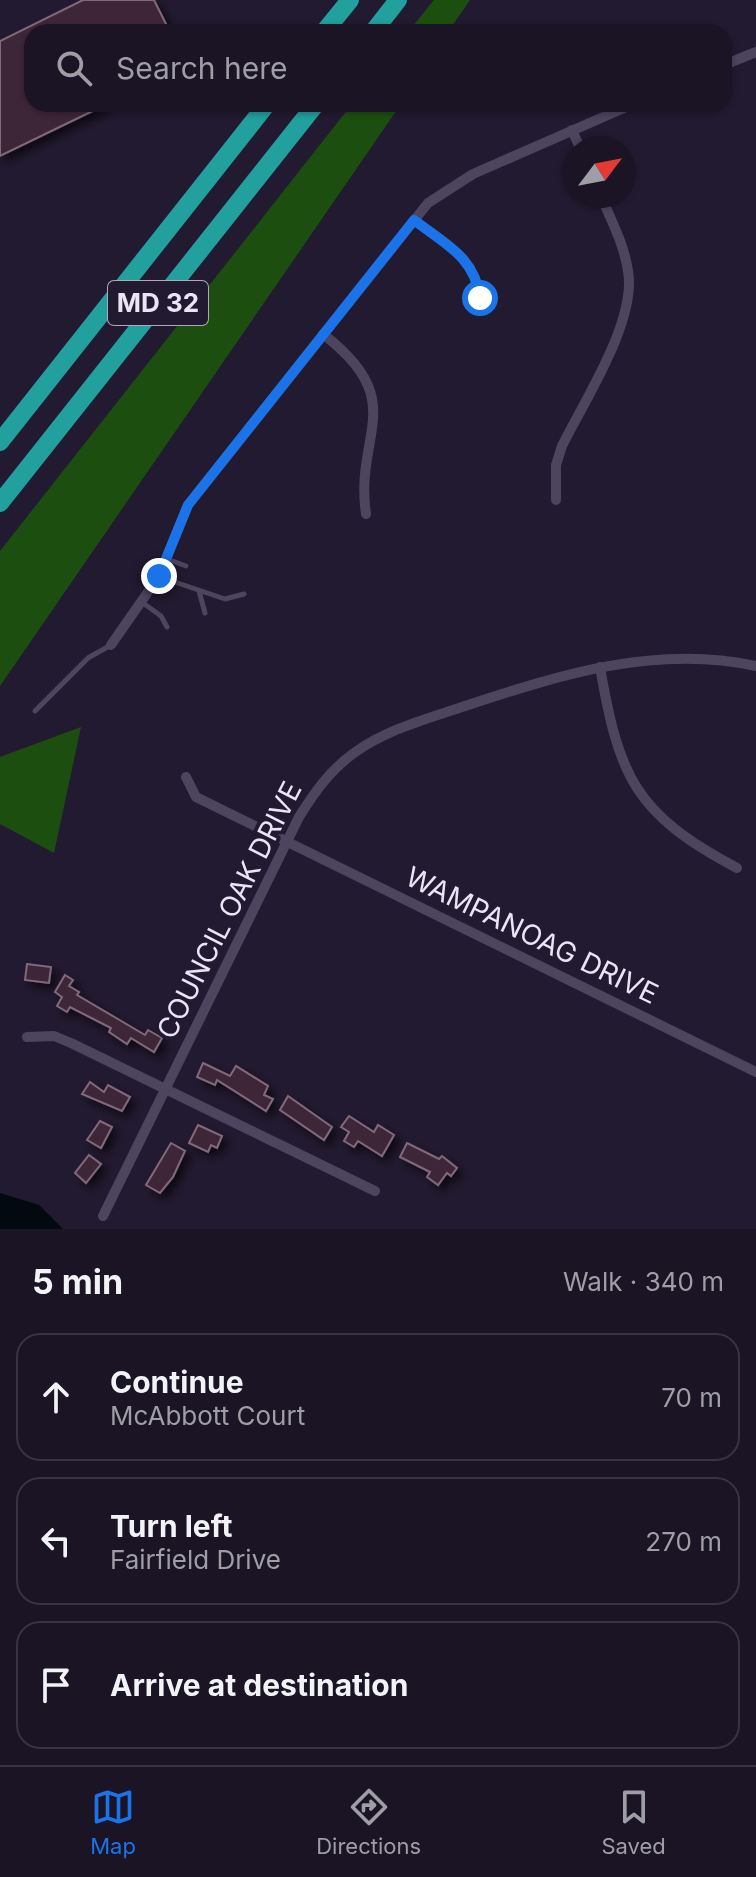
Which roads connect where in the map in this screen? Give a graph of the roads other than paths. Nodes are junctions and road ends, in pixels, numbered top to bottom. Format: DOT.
graph roads {
  1 [pos="350,0"];
  2 [pos="398,0"];
  3 [pos="330,24"];
  4 [pos="379,24"];
  5 [pos="756,52"];
  6 [pos="732,62"];
  7 [pos="261,112"];
  8 [pos="310,112"];
  9 [pos="614,112"];
  10 [pos="572,130"];
  11 [pos="575,136"];
  12 [pos="606,208"];
  13 [pos="414,220"];
  14 [pos="480,298"];
  15 [pos="323,334"];
  16 [pos="0,442"];
  17 [pos="556,500"];
  18 [pos="0,503"];
  19 [pos="366,514"];
  20 [pos="166,559"];
  21 [pos="186,566"];
  22 [pos="159,576"];
  23 [pos="198,590"];
  24 [pos="244,594"];
  25 [pos="143,603"];
  26 [pos="205,613"];
  27 [pos="167,627"];
  28 [pos="111,645"];
  29 [pos="756,666"];
  30 [pos="600,667"];
  31 [pos="35,711"];
  32 [pos="186,777"];
  33 [pos="287,842"];
  34 [pos="737,868"];
  35 [pos="27,1037"];
  36 [pos="756,1072"];
  37 [pos="166,1088"];
  38 [pos="375,1191"];
  39 [pos="103,1216"];
  1 -- 3 [label="highway"];
  2 -- 4 [label="highway"];
  5 -- 6 [label="street"];
  7 -- 16 [label="highway, MD 32"];
  8 -- 18 [label="highway, MD 32"];
  9 -- 10 [label="street"];
  10 -- 11 [label="street"];
  10 -- 13 [label="street"];
  12 -- 17 [label="street"];
  13 -- 14 [label="street"];
  13 -- 15 [label="street"];
  15 -- 19 [label="street"];
  15 -- 20 [label="street"];
  20 -- 21 [label="lane"];
  20 -- 22 [label="street"];
  22 -- 23 [label="lane"];
  22 -- 25 [label="street"];
  23 -- 24 [label="lane"];
  23 -- 26 [label="lane"];
  25 -- 27 [label="lane"];
  25 -- 28 [label="street"];
  28 -- 31 [label="lane"];
  29 -- 30 [label="street, COUNCIL OAK DRIVE"];
  30 -- 33 [label="street, COUNCIL OAK DRIVE"];
  30 -- 34 [label="street"];
  32 -- 33 [label="street, WAMPANOAG DRIVE"];
  33 -- 36 [label="street, WAMPANOAG DRIVE"];
  33 -- 37 [label="street, COUNCIL OAK DRIVE"];
  35 -- 37 [label="street"];
  37 -- 38 [label="street"];
  37 -- 39 [label="street, COUNCIL OAK DRIVE"];
}
